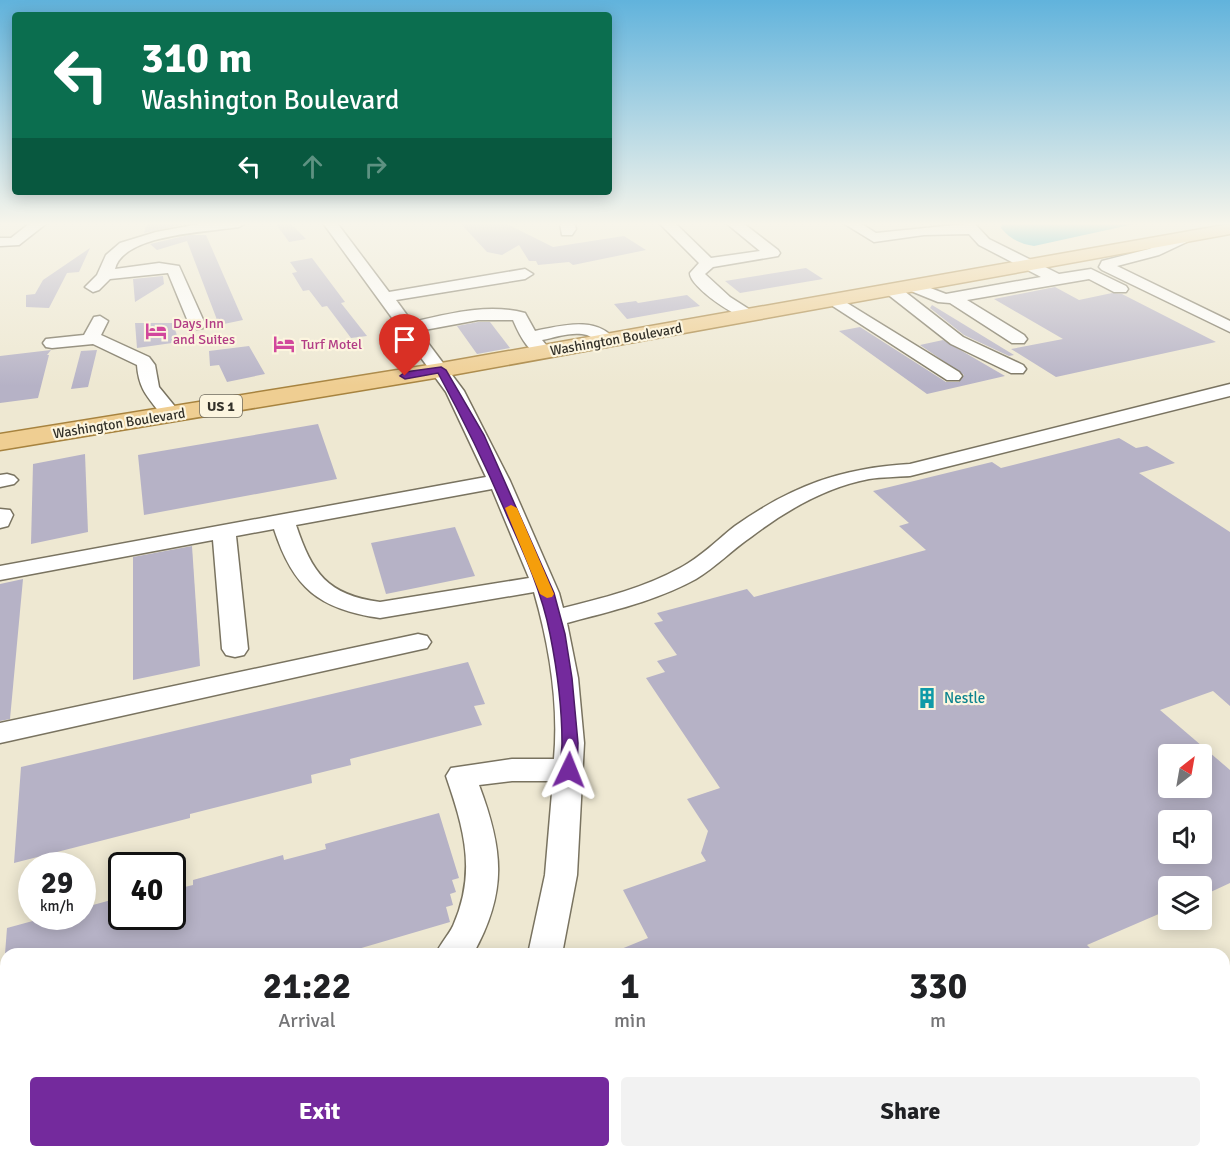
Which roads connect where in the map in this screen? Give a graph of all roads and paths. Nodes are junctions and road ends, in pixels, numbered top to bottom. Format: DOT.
graph roads {
  1 [pos="105,277"];
  2 [pos="177,277"];
  3 [pos="371,277"];
  4 [pos="507,277"];
  5 [pos="697,277"];
  6 [pos="962,277"];
  7 [pos="1053,277"];
  8 [pos="1070,277"];
  9 [pos="1097,277"];
  10 [pos="1128,277"];
  11 [pos="1057,279"];
  12 [pos="93,287"];
  13 [pos="902,288"];
  14 [pos="386,297"];
  15 [pos="953,298"];
  16 [pos="834,300"];
  17 [pos="570,311"];
  18 [pos="749,316"];
  19 [pos="100,321"];
  20 [pos="197,324"];
  21 [pos="1230,327"];
  22 [pos="409,328"];
  23 [pos="574,329"];
  24 [pos="1215,337"];
  25 [pos="95,339"];
  26 [pos="1018,339"];
  27 [pos="607,341"];
  28 [pos="52,343"];
  29 [pos="538,345"];
  30 [pos="1017,369"];
  31 [pos="441,370"];
  32 [pos="953,376"];
  33 [pos="1230,390"];
  34 [pos="171,414"];
  35 [pos="0,442"];
  36 [pos="499,481"];
  37 [pos="283,521"];
  38 [pos="224,532"];
  39 [pos="0,573"];
  40 [pos="542,583"];
  41 [pos="553,619"];
  42 [pos="418,642"];
  43 [pos="235,649"];
  44 [pos="0,733"];
  45 [pos="569,770"];
  46 [pos="457,948"];
  47 [pos="546,948"];
  1 -- 12 [label="street"];
  2 -- 20 [label="street"];
  3 -- 14 [label="street"];
  4 -- 14 [label="street"];
  5 -- 18 [label="street"];
  6 -- 13 [label="main road, Washington Boulevard / US 1"];
  7 -- 11 [label="street"];
  8 -- 11 [label="street"];
  9 -- 24 [label="street"];
  10 -- 21 [label="street"];
  11 -- 15 [label="street"];
  13 -- 15 [label="street"];
  13 -- 16 [label="main road, Washington Boulevard / US 1"];
  13 -- 30 [label="street"];
  14 -- 22 [label="street"];
  15 -- 26 [label="street"];
  16 -- 18 [label="main road, Washington Boulevard / US 1"];
  16 -- 32 [label="street"];
  17 -- 23 [label="street"];
  18 -- 27 [label="main road, Washington Boulevard / US 1"];
  19 -- 25 [label="street"];
  22 -- 29 [label="street"];
  22 -- 31 [label="street"];
  23 -- 27 [label="street"];
  23 -- 29 [label="street"];
  25 -- 28 [label="street"];
  25 -- 34 [label="street"];
  27 -- 29 [label="main road, Washington Boulevard / US 1"];
  29 -- 31 [label="main road, Washington Boulevard / US 1"];
  31 -- 34 [label="main road, Washington Boulevard / US 1"];
  31 -- 36 [label="street"];
  33 -- 41 [label="street"];
  34 -- 35 [label="main road, Washington Boulevard / US 1"];
  36 -- 37 [label="street"];
  36 -- 40 [label="street"];
  37 -- 38 [label="street"];
  37 -- 40 [label="street"];
  38 -- 39 [label="street"];
  38 -- 43 [label="street"];
  40 -- 41 [label="street"];
  41 -- 45 [label="street"];
  42 -- 44 [label="street"];
  45 -- 46 [label="street"];
  45 -- 47 [label="street"];
}
